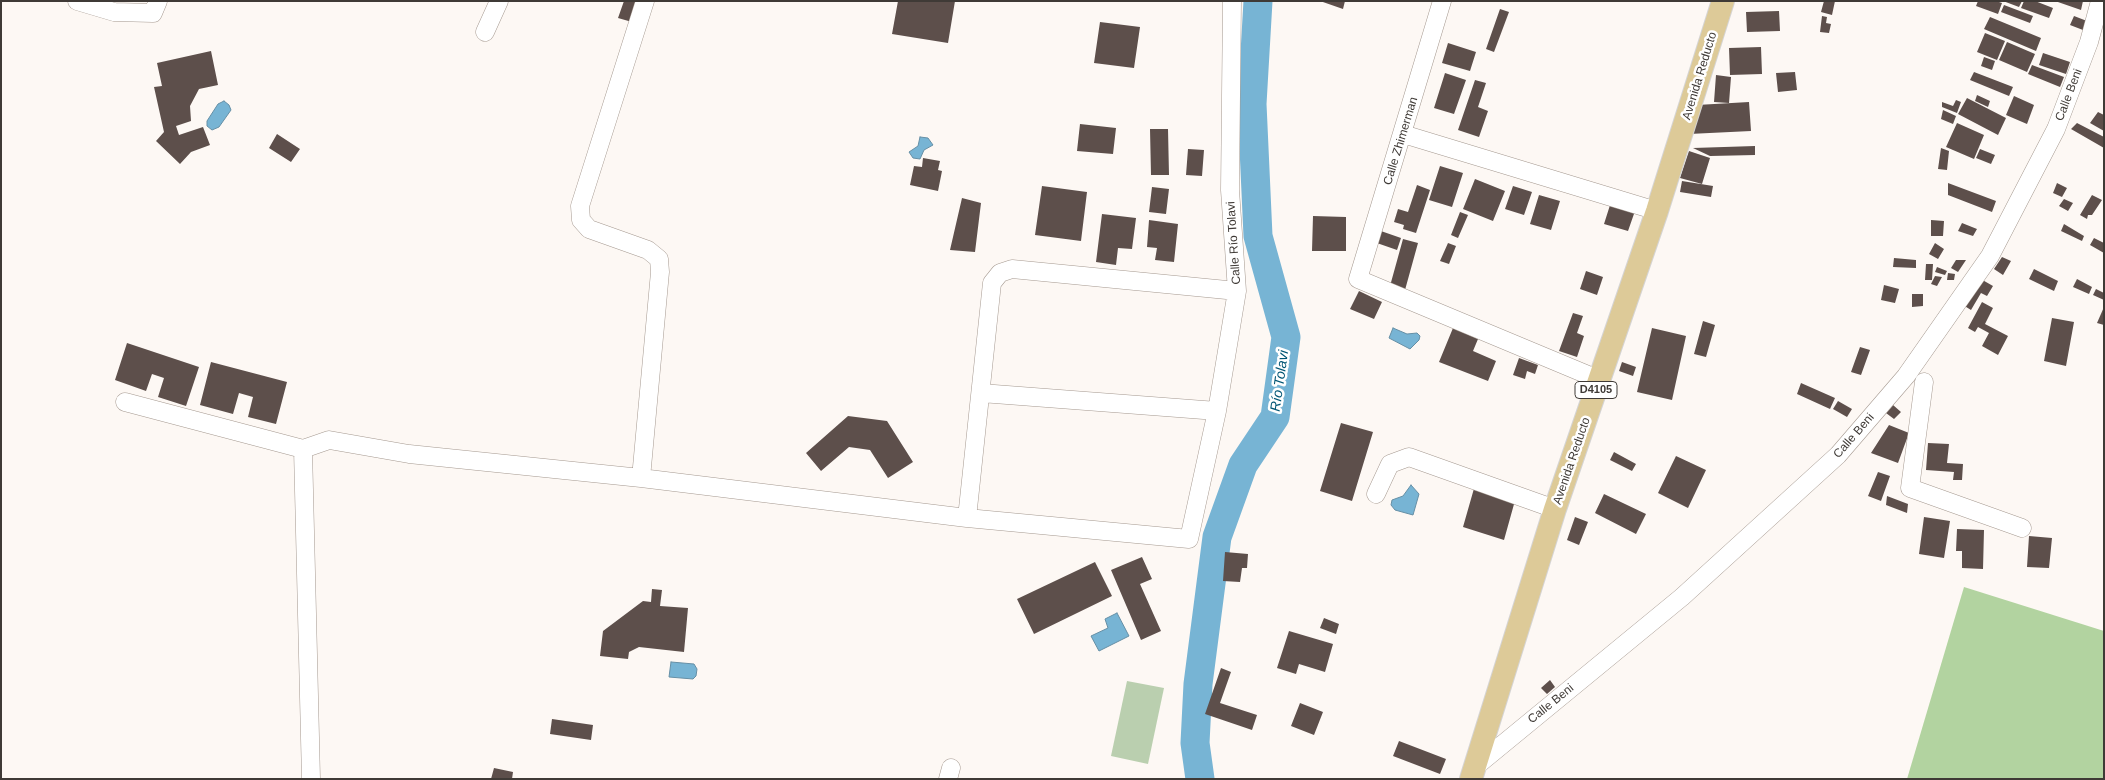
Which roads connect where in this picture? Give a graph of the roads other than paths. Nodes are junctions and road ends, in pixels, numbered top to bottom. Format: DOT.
graph roads {
  1 [pos="77,1"];
  2 [pos="499,1"];
  3 [pos="645,1"];
  4 [pos="1232,1"];
  5 [pos="1442,1"];
  6 [pos="1723,1"];
  7 [pos="2100,1"];
  8 [pos="156,7"];
  9 [pos="485,32"];
  10 [pos="2096,44"];
  11 [pos="1403,134"];
  12 [pos="1657,211"];
  13 [pos="1237,291"];
  14 [pos="1600,380"];
  15 [pos="1924,382"];
  16 [pos="981,394"];
  17 [pos="125,402"];
  18 [pos="1217,411"];
  19 [pos="303,449"];
  20 [pos="641,478"];
  21 [pos="1376,494"];
  22 [pos="1555,509"];
  23 [pos="967,518"];
  24 [pos="2022,528"];
  25 [pos="1473,773"];
  26 [pos="311,779"];
  1 -- 8 [label="street"];
  2 -- 9 [label="street"];
  3 -- 20 [label="street"];
  4 -- 13 [label="street, Calle Río Tolavi"];
  5 -- 11 [label="street, Calle Zhimerman"];
  6 -- 12 [label="main road, Avenida Reducto / D4105"];
  7 -- 10 [label="street, Calle Beni"];
  10 -- 25 [label="street, Calle Beni"];
  11 -- 12 [label="street"];
  11 -- 14 [label="street, Calle Zhimerman"];
  12 -- 14 [label="main road, Avenida Reducto / D4105"];
  13 -- 16 [label="street"];
  13 -- 18 [label="street, Calle Río Tolavi"];
  14 -- 22 [label="main road, Avenida Reducto / D4105"];
  15 -- 24 [label="street"];
  16 -- 18 [label="street"];
  16 -- 23 [label="street"];
  17 -- 19 [label="street"];
  18 -- 23 [label="street, Calle Río Tolavi"];
  19 -- 20 [label="street"];
  19 -- 26 [label="street"];
  20 -- 23 [label="street"];
  21 -- 22 [label="street"];
  22 -- 25 [label="main road, Avenida Reducto / D4105"];
}
